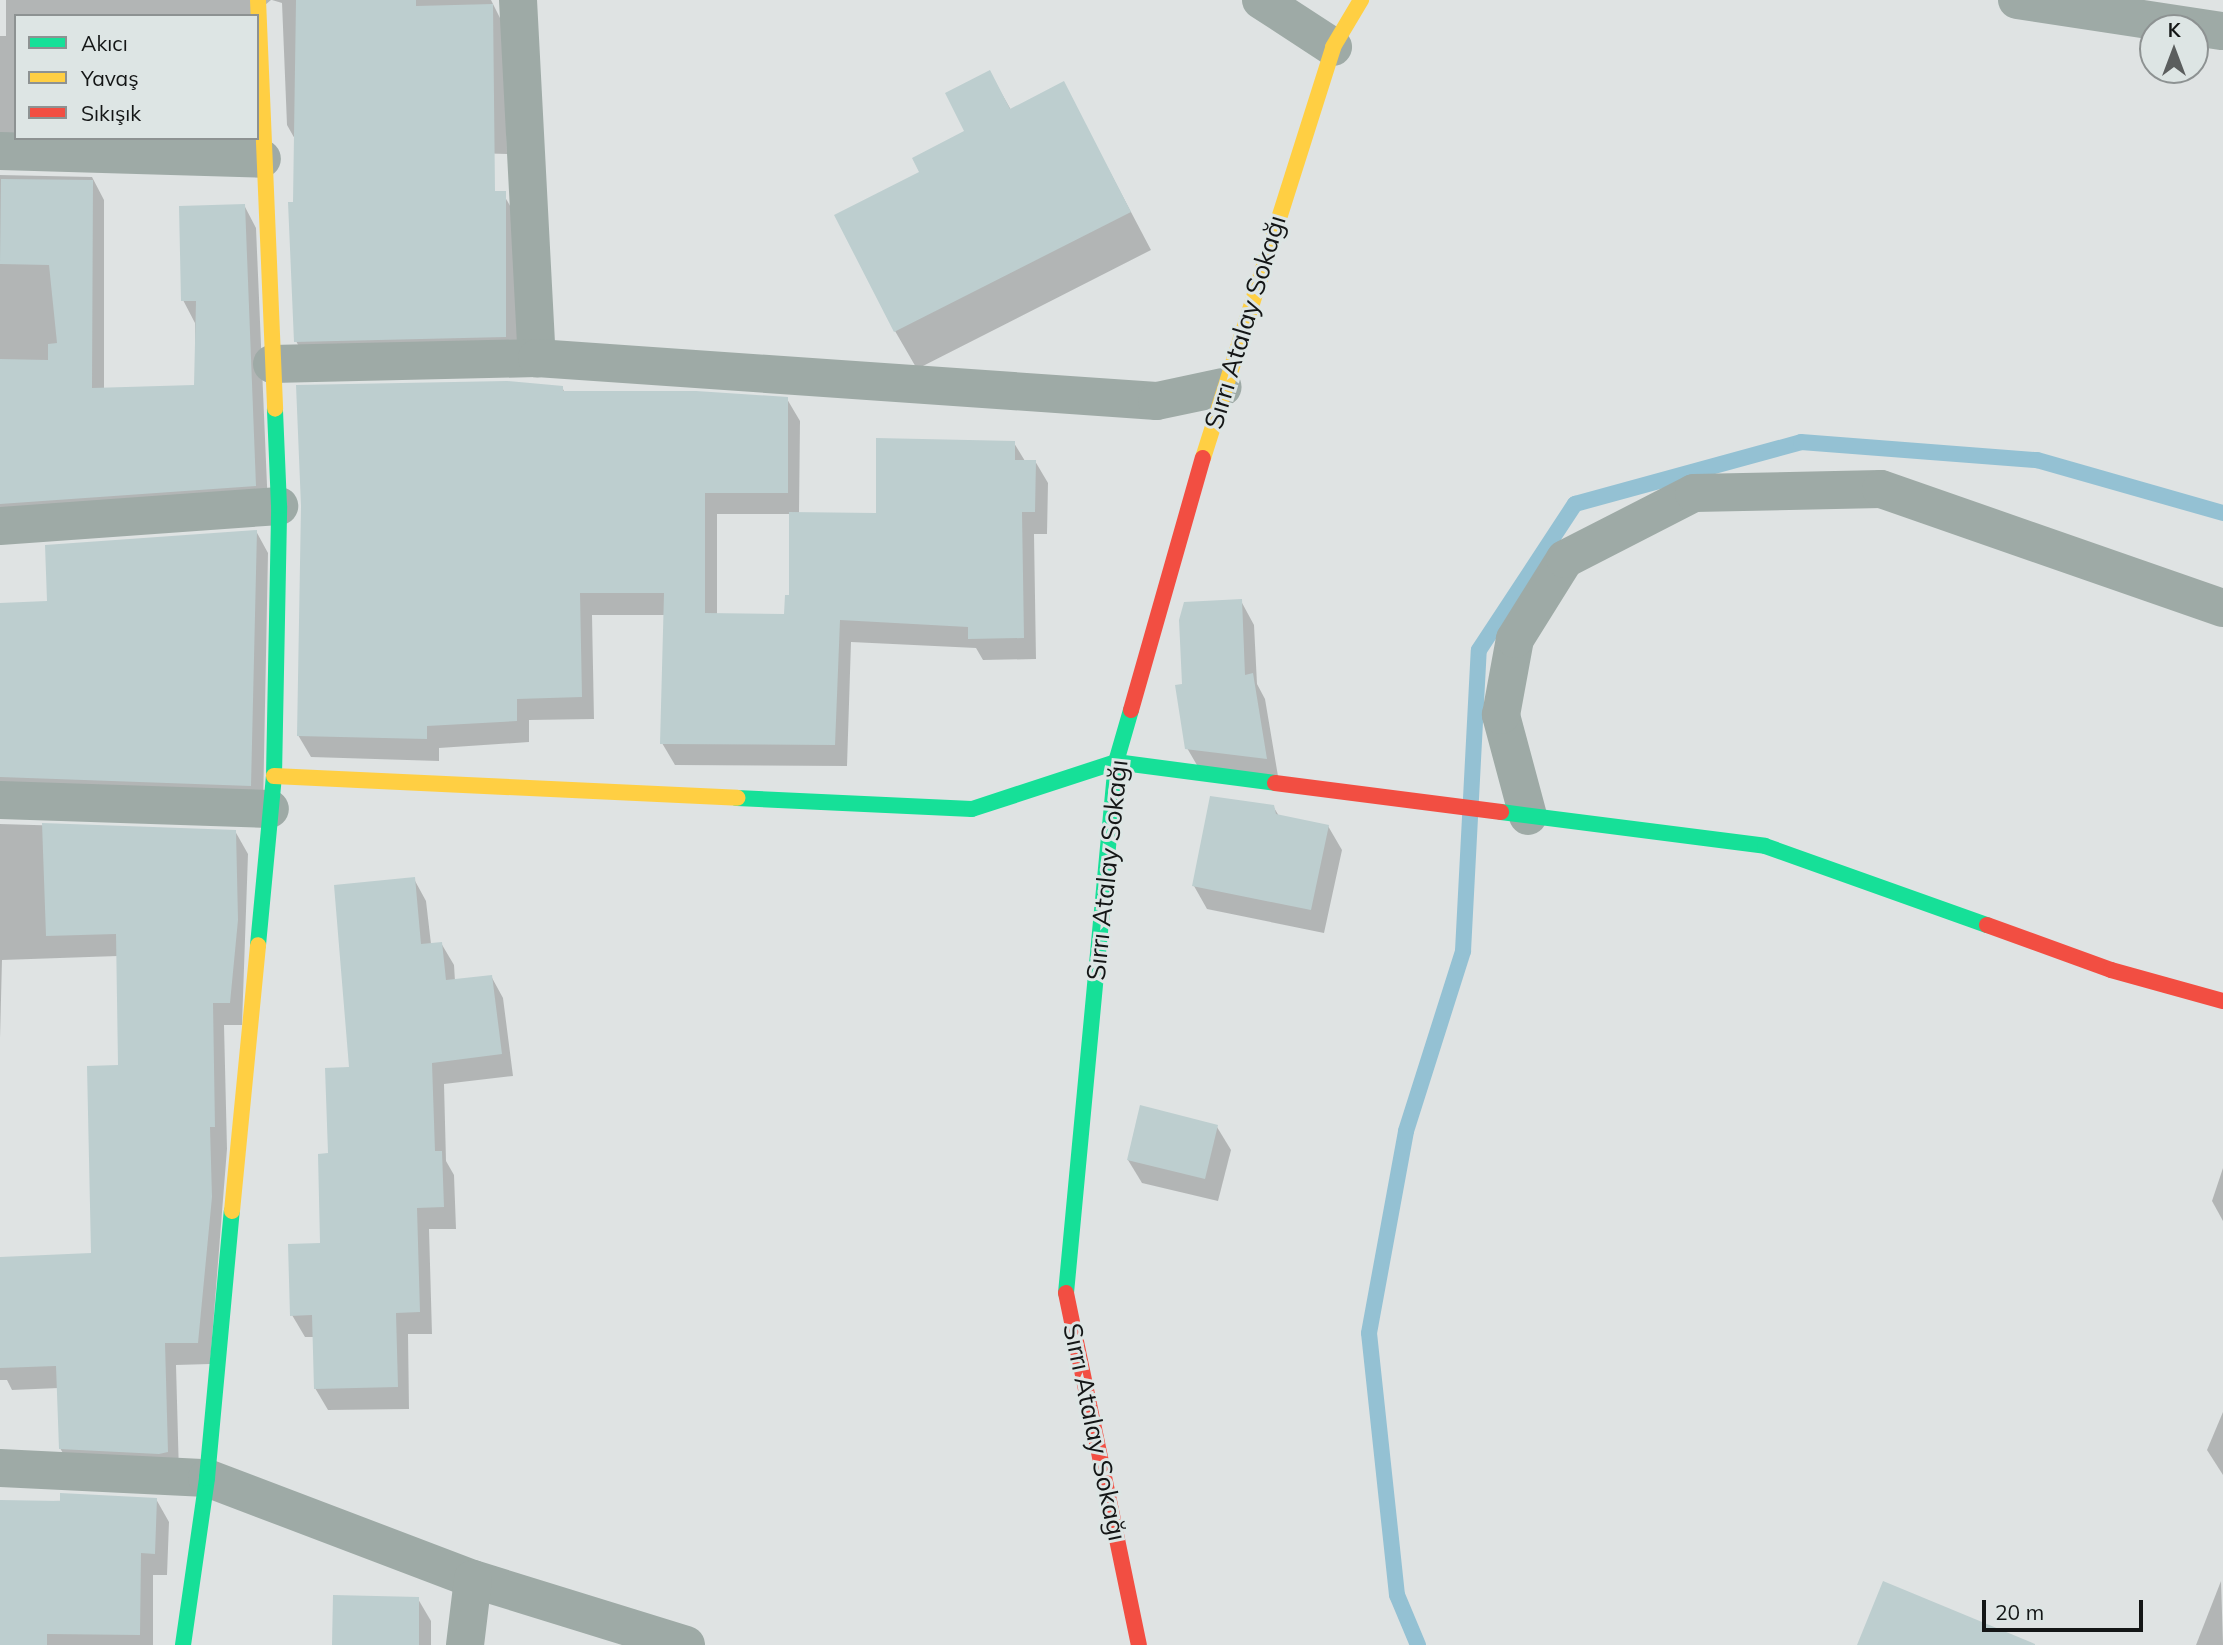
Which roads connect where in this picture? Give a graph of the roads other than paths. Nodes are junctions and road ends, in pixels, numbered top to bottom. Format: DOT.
graph roads {
  1 [pos="518,0"];
  2 [pos="1261,0"];
  3 [pos="1361,0"];
  4 [pos="2034,2"];
  5 [pos="2223,30"];
  6 [pos="259,40"];
  7 [pos="1333,47"];
  8 [pos="0,151"];
  9 [pos="262,159"];
  10 [pos="537,358"];
  11 [pos="272,364"];
  12 [pos="1223,387"];
  13 [pos="279,506"];
  14 [pos="0,526"];
  15 [pos="2223,608"];
  16 [pos="1116,762"];
  17 [pos="272,792"];
  18 [pos="0,800"];
  19 [pos="1528,816"];
  20 [pos="2223,1001"];
  21 [pos="0,1468"];
  22 [pos="207,1478"];
  23 [pos="474,1578"];
  24 [pos="183,1645"];
  25 [pos="465,1645"];
  26 [pos="686,1645"];
  27 [pos="1139,1645"];
  1 -- 10 [label="street"];
  2 -- 7 [label="street"];
  3 -- 7 [label="street, Sırrı Atalay Sokağı"];
  4 -- 5 [label="street"];
  6 -- 9 [label="street"];
  7 -- 12 [label="street, Sırrı Atalay Sokağı"];
  8 -- 9 [label="street"];
  9 -- 11 [label="street"];
  10 -- 11 [label="street"];
  10 -- 12 [label="street"];
  11 -- 13 [label="street"];
  12 -- 16 [label="street, Sırrı Atalay Sokağı"];
  13 -- 14 [label="street"];
  13 -- 17 [label="street"];
  15 -- 19 [label="street"];
  16 -- 17 [label="street"];
  16 -- 19 [label="street"];
  16 -- 27 [label="street, Sırrı Atalay Sokağı"];
  17 -- 18 [label="street"];
  17 -- 22 [label="street"];
  19 -- 20 [label="street"];
  21 -- 22 [label="street"];
  22 -- 23 [label="street"];
  22 -- 24 [label="street"];
  23 -- 25 [label="street"];
  23 -- 26 [label="street"];
}
